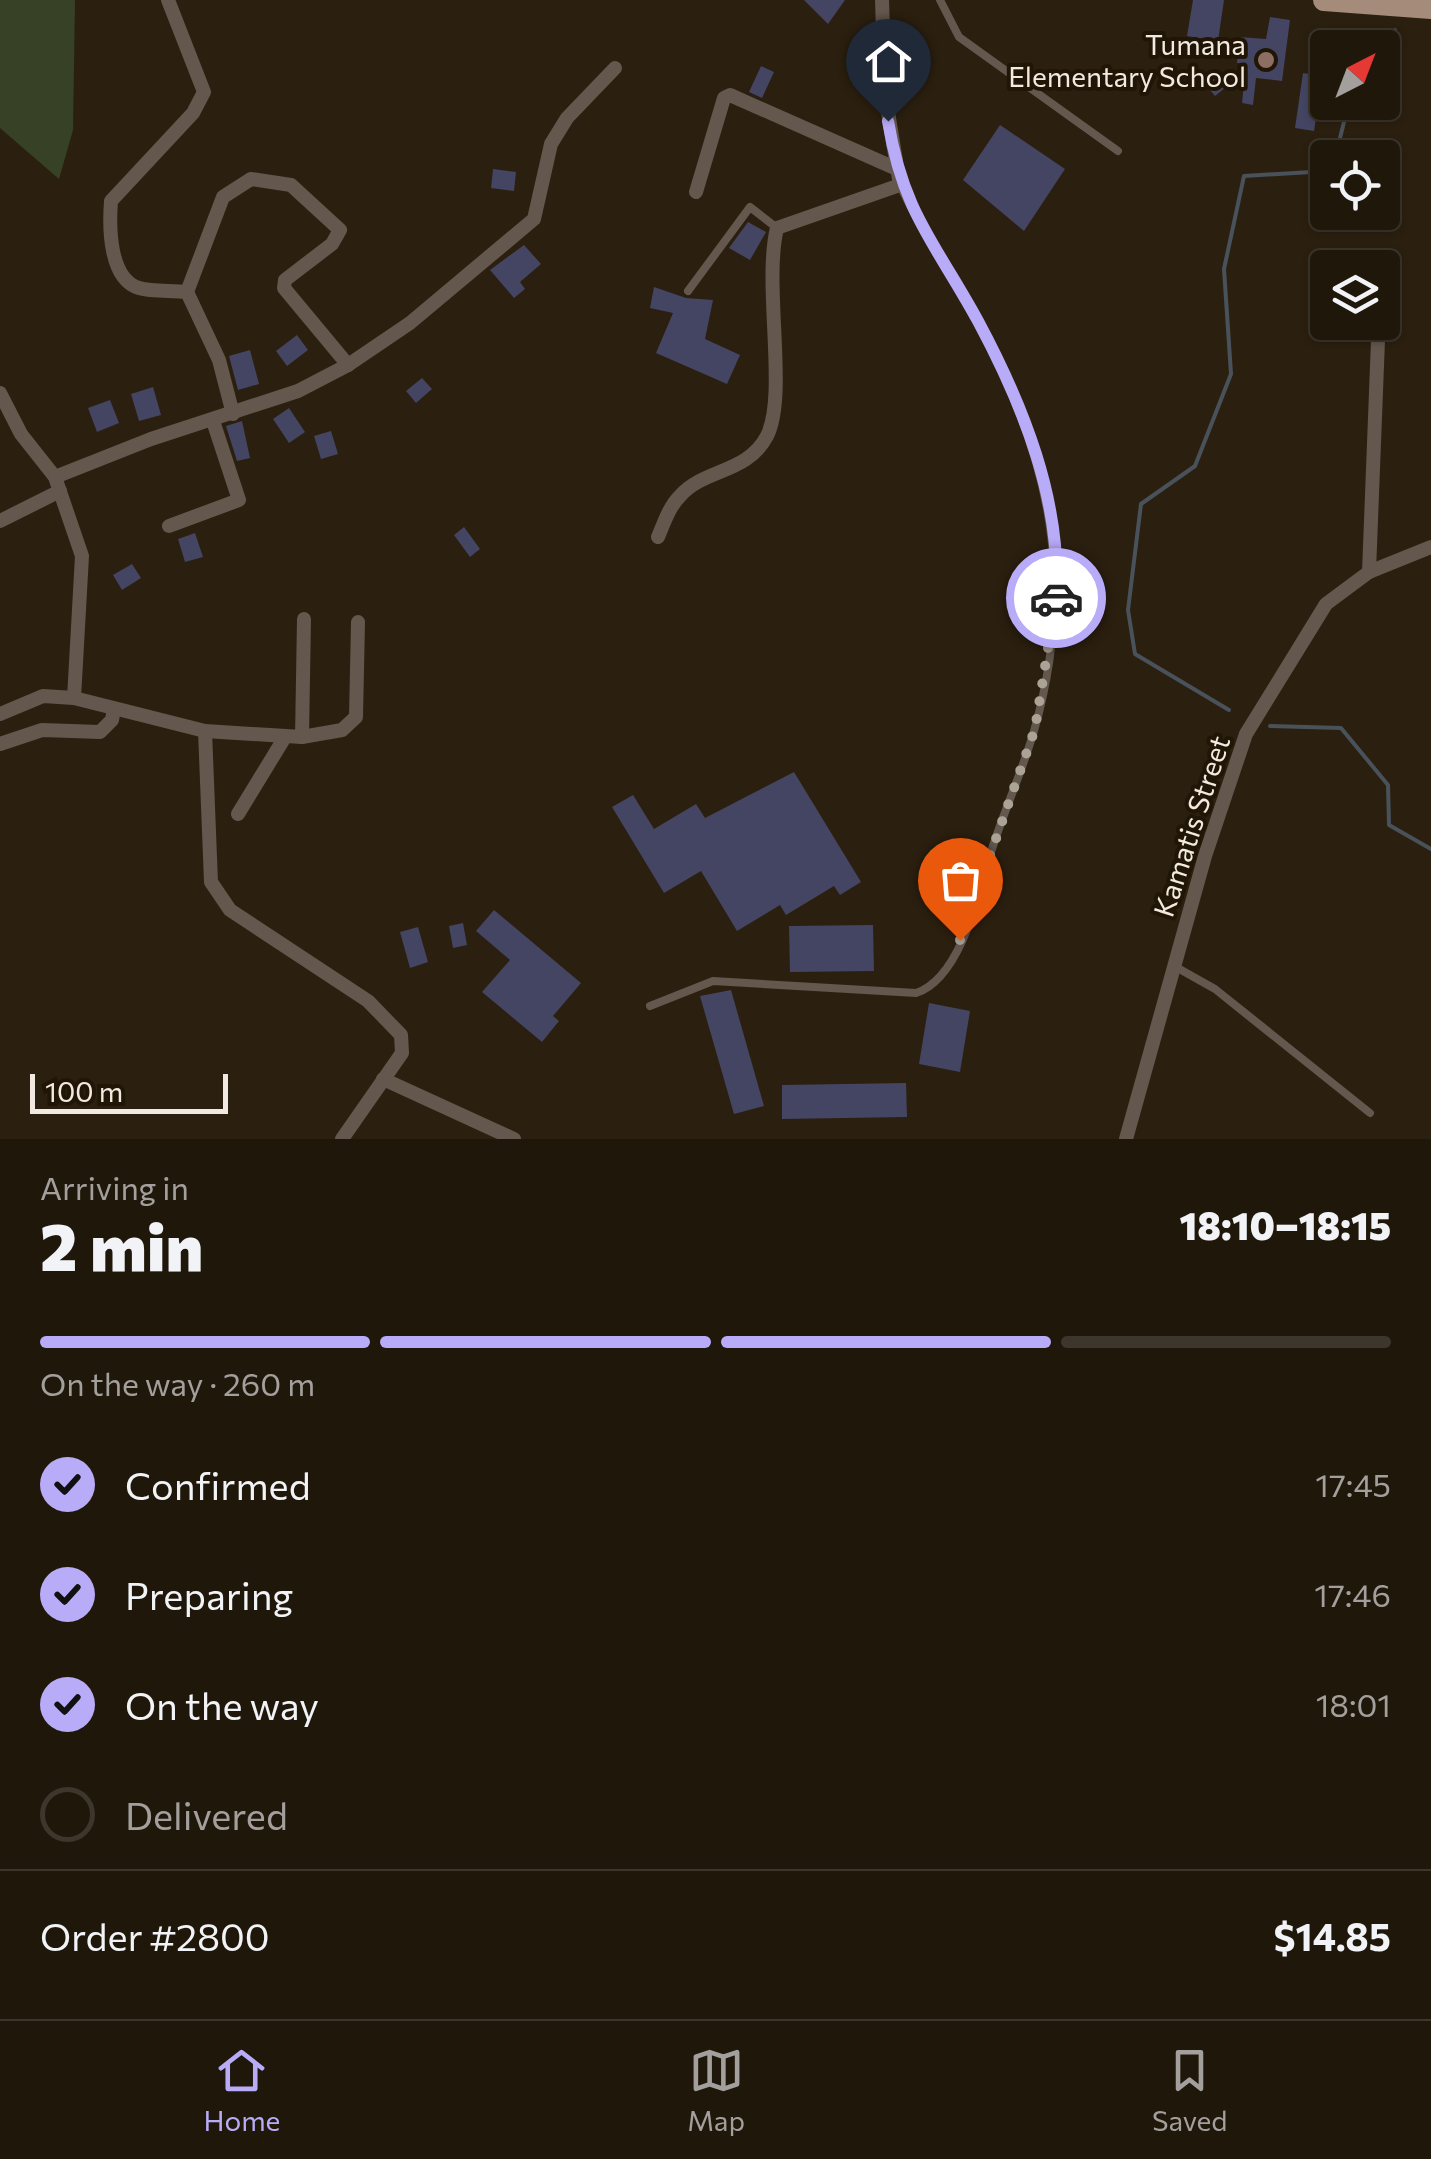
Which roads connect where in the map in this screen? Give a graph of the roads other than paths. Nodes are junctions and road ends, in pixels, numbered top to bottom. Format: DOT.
graph roads {
  1 [pos="168,0"];
  2 [pos="882,0"];
  3 [pos="940,0"];
  4 [pos="1324,0"];
  5 [pos="1431,8"];
  6 [pos="615,68"];
  7 [pos="1118,152"];
  8 [pos="899,177"];
  9 [pos="696,192"];
  10 [pos="777,228"];
  11 [pos="688,291"];
  12 [pos="187,292"];
  13 [pos="1378,340"];
  14 [pos="348,365"];
  15 [pos="0,393"];
  16 [pos="234,414"];
  17 [pos="213,420"];
  18 [pos="57,484"];
  19 [pos="0,521"];
  20 [pos="169,526"];
  21 [pos="658,537"];
  22 [pos="1431,547"];
  23 [pos="1369,572"];
  24 [pos="304,619"];
  25 [pos="358,622"];
  26 [pos="74,698"];
  27 [pos="114,709"];
  28 [pos="0,714"];
  29 [pos="205,730"];
  30 [pos="284,737"];
  31 [pos="302,737"];
  32 [pos="0,744"];
  33 [pos="238,814"];
  34 [pos="1173,966"];
  35 [pos="650,1006"];
  36 [pos="383,1079"];
  37 [pos="1370,1113"];
  38 [pos="1128,1138"];
  39 [pos="342,1139"];
  40 [pos="514,1139"];
  1 -- 12 [label="street"];
  2 -- 8 [label="street"];
  3 -- 7 [label="lane"];
  4 -- 5 [label="main road"];
  6 -- 14 [label="street"];
  8 -- 9 [label="street"];
  8 -- 10 [label="street"];
  8 -- 35 [label="lane"];
  10 -- 11 [label="lane"];
  10 -- 21 [label="street"];
  12 -- 14 [label="street"];
  12 -- 16 [label="street"];
  13 -- 23 [label="street"];
  14 -- 16 [label="street"];
  15 -- 18 [label="street"];
  16 -- 17 [label="street"];
  17 -- 18 [label="street"];
  17 -- 20 [label="street"];
  18 -- 19 [label="street"];
  18 -- 26 [label="street"];
  22 -- 23 [label="street, Kamatis Street"];
  23 -- 34 [label="street, Kamatis Street"];
  24 -- 31 [label="street"];
  25 -- 31 [label="street"];
  26 -- 27 [label="street"];
  26 -- 28 [label="street"];
  27 -- 29 [label="street"];
  27 -- 32 [label="street"];
  29 -- 30 [label="street"];
  29 -- 36 [label="street"];
  30 -- 31 [label="street"];
  30 -- 33 [label="street"];
  34 -- 37 [label="lane"];
  34 -- 38 [label="street, Kamatis Street"];
  36 -- 39 [label="street"];
  36 -- 40 [label="street"];
}
